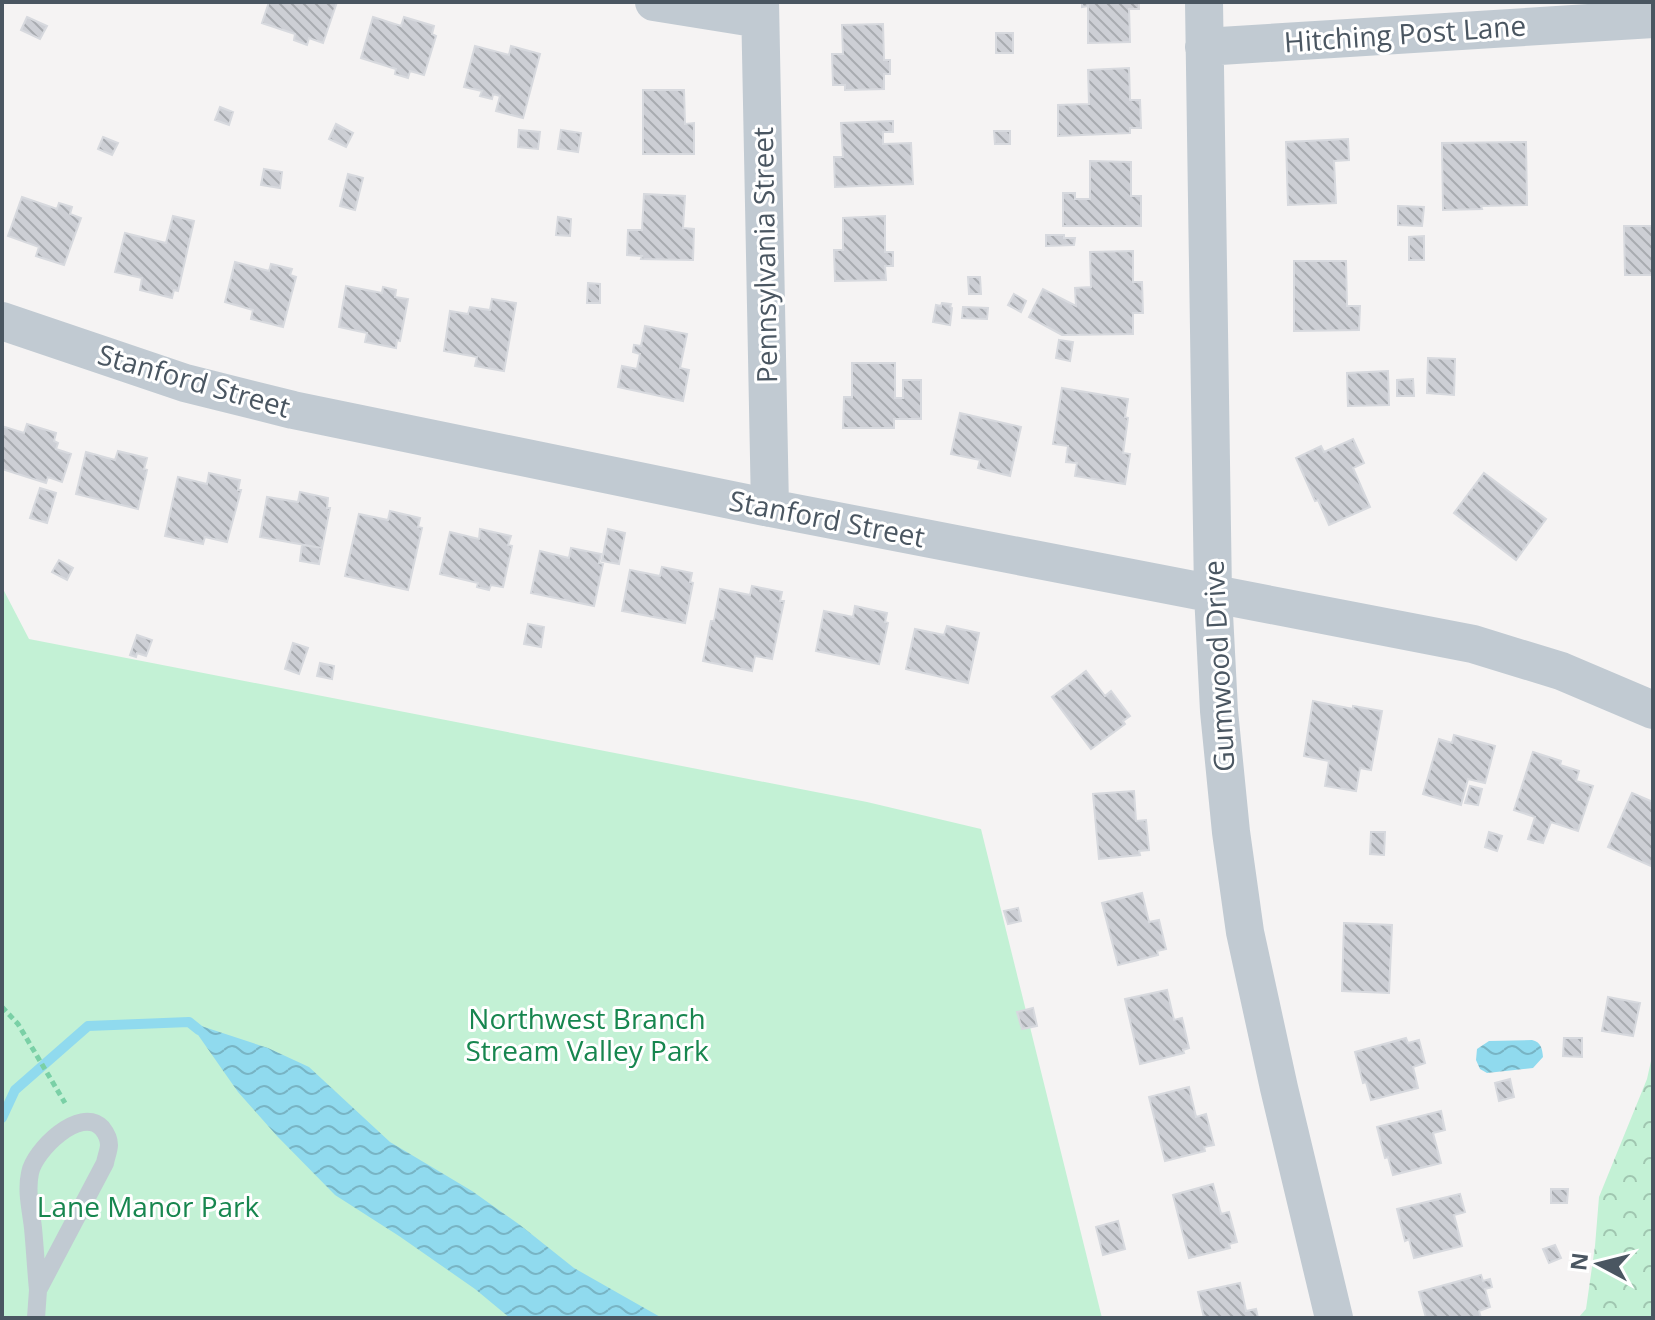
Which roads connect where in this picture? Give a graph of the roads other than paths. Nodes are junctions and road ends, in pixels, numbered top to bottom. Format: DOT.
graph roads {
  1 [pos="654,2"];
  2 [pos="1204,2"];
  3 [pos="760,11"];
  4 [pos="1653,19"];
  5 [pos="1204,47"];
  6 [pos="2,321"];
  7 [pos="770,508"];
  8 [pos="1213,594"];
  9 [pos="1653,710"];
  10 [pos="38,1290"];
  11 [pos="36,1318"];
  12 [pos="1334,1318"];
  1 -- 3 [label="street"];
  2 -- 5 [label="street, Gumwood Drive"];
  3 -- 7 [label="street, Pennsylvania Street"];
  4 -- 5 [label="street, Hitching Post Lane"];
  5 -- 8 [label="street, Gumwood Drive"];
  6 -- 7 [label="street, Stanford Street"];
  7 -- 8 [label="street, Stanford Street"];
  8 -- 9 [label="street, Stanford Street"];
  8 -- 12 [label="street, Gumwood Drive"];
  10 -- 10 [label="lane"];
  10 -- 11 [label="lane"];
}
